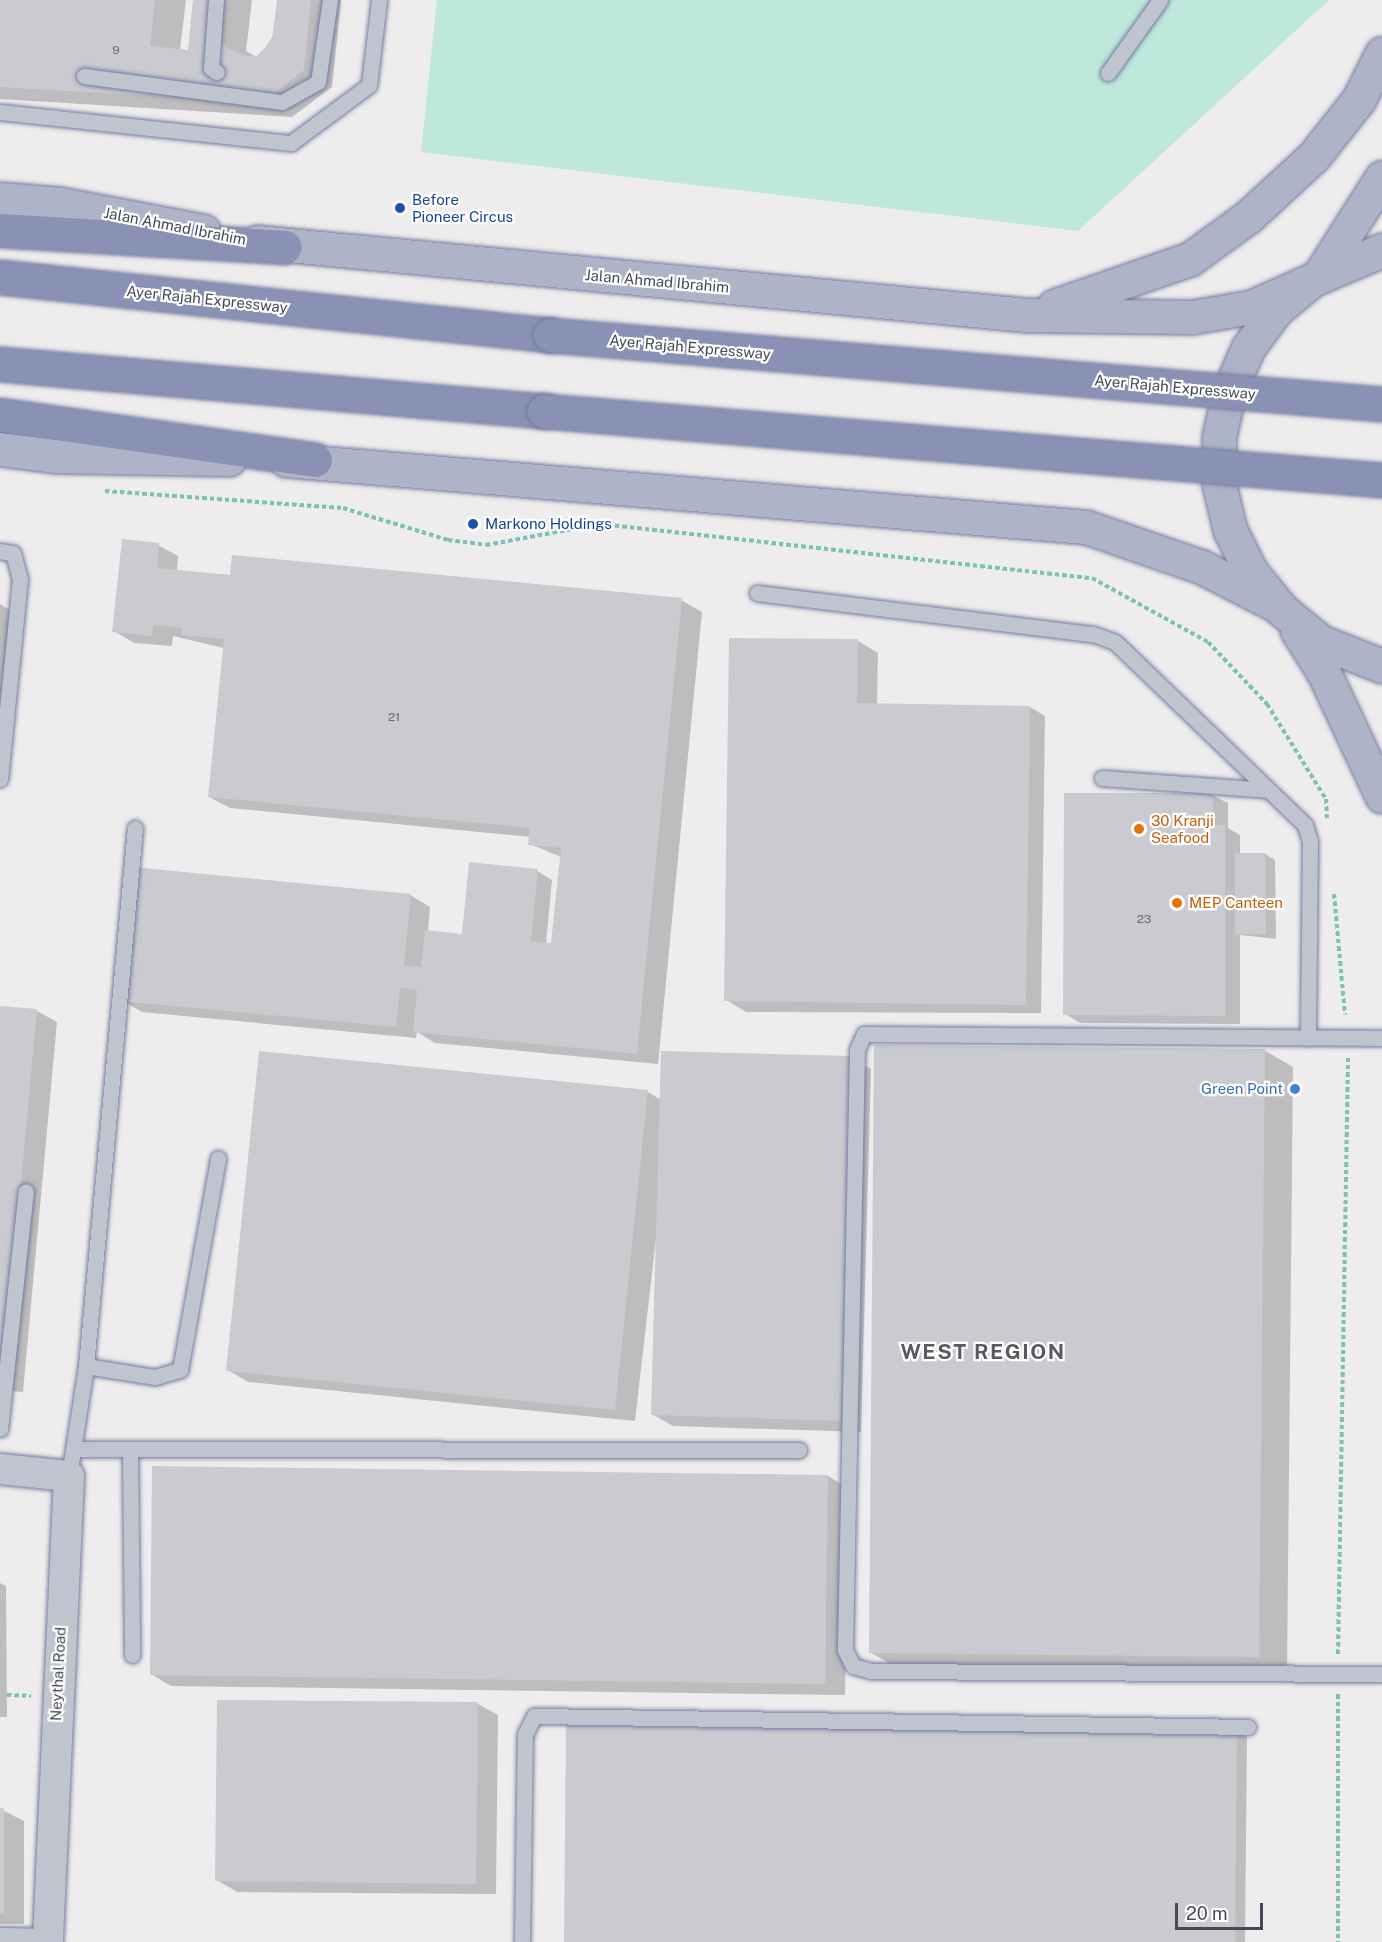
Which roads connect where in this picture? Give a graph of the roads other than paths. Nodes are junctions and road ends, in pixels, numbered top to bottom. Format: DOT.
graph roads {
  1 [pos="216,0"];
  2 [pos="330,0"];
  3 [pos="379,0"];
  4 [pos="1160,0"];
  5 [pos="1382,53"];
  6 [pos="217,72"];
  7 [pos="1107,73"];
  8 [pos="84,76"];
  9 [pos="0,112"];
  10 [pos="1382,177"];
  11 [pos="0,199"];
  12 [pos="0,230"];
  13 [pos="284,247"];
  14 [pos="1382,250"];
  15 [pos="0,277"];
  16 [pos="1316,278"];
  17 [pos="1027,315"];
  18 [pos="0,364"];
  19 [pos="1382,404"];
  20 [pos="0,415"];
  21 [pos="0,449"];
  22 [pos="315,460"];
  23 [pos="1382,480"];
  24 [pos="0,551"];
  25 [pos="757,593"];
  26 [pos="1282,610"];
  27 [pos="1382,666"];
  28 [pos="1102,778"];
  29 [pos="0,779"];
  30 [pos="1268,790"];
  31 [pos="1382,796"];
  32 [pos="135,828"];
  33 [pos="1308,1038"];
  34 [pos="1382,1038"];
  35 [pos="218,1158"];
  36 [pos="26,1191"];
  37 [pos="86,1366"];
  38 [pos="0,1429"];
  39 [pos="130,1450"];
  40 [pos="799,1450"];
  41 [pos="72,1463"];
  42 [pos="0,1469"];
  43 [pos="132,1655"];
  44 [pos="1382,1674"];
  45 [pos="1248,1727"];
  46 [pos="0,1935"];
  47 [pos="48,1939"];
  48 [pos="522,1942"];
  1 -- 6 [label="lane"];
  2 -- 8 [label="lane"];
  3 -- 9 [label="lane"];
  4 -- 7 [label="lane"];
  5 -- 17 [label="main road"];
  10 -- 16 [label="main road"];
  11 -- 13 [label="main road, Jalan Ahmad Ibrahim"];
  12 -- 13 [label="highway"];
  13 -- 17 [label="main road, Jalan Ahmad Ibrahim"];
  14 -- 16 [label="main road, Jalan Ahmad Ibrahim"];
  15 -- 19 [label="highway, Ayer Rajah Expressway, bridge"];
  16 -- 17 [label="main road, Jalan Ahmad Ibrahim"];
  16 -- 26 [label="main road"];
  18 -- 23 [label="highway, bridge"];
  20 -- 22 [label="highway"];
  21 -- 22 [label="main road"];
  22 -- 26 [label="main road"];
  24 -- 29 [label="lane"];
  25 -- 30 [label="lane"];
  26 -- 27 [label="main road"];
  26 -- 31 [label="main road"];
  28 -- 30 [label="lane"];
  30 -- 33 [label="lane"];
  32 -- 37 [label="lane"];
  33 -- 34 [label="lane"];
  33 -- 44 [label="lane"];
  35 -- 37 [label="lane"];
  36 -- 38 [label="lane"];
  37 -- 41 [label="lane"];
  39 -- 40 [label="lane"];
  39 -- 41 [label="lane"];
  39 -- 43 [label="lane"];
  41 -- 42 [label="street"];
  41 -- 47 [label="street, Neythal Road"];
  45 -- 48 [label="lane"];
  46 -- 47 [label="lane"];
}
